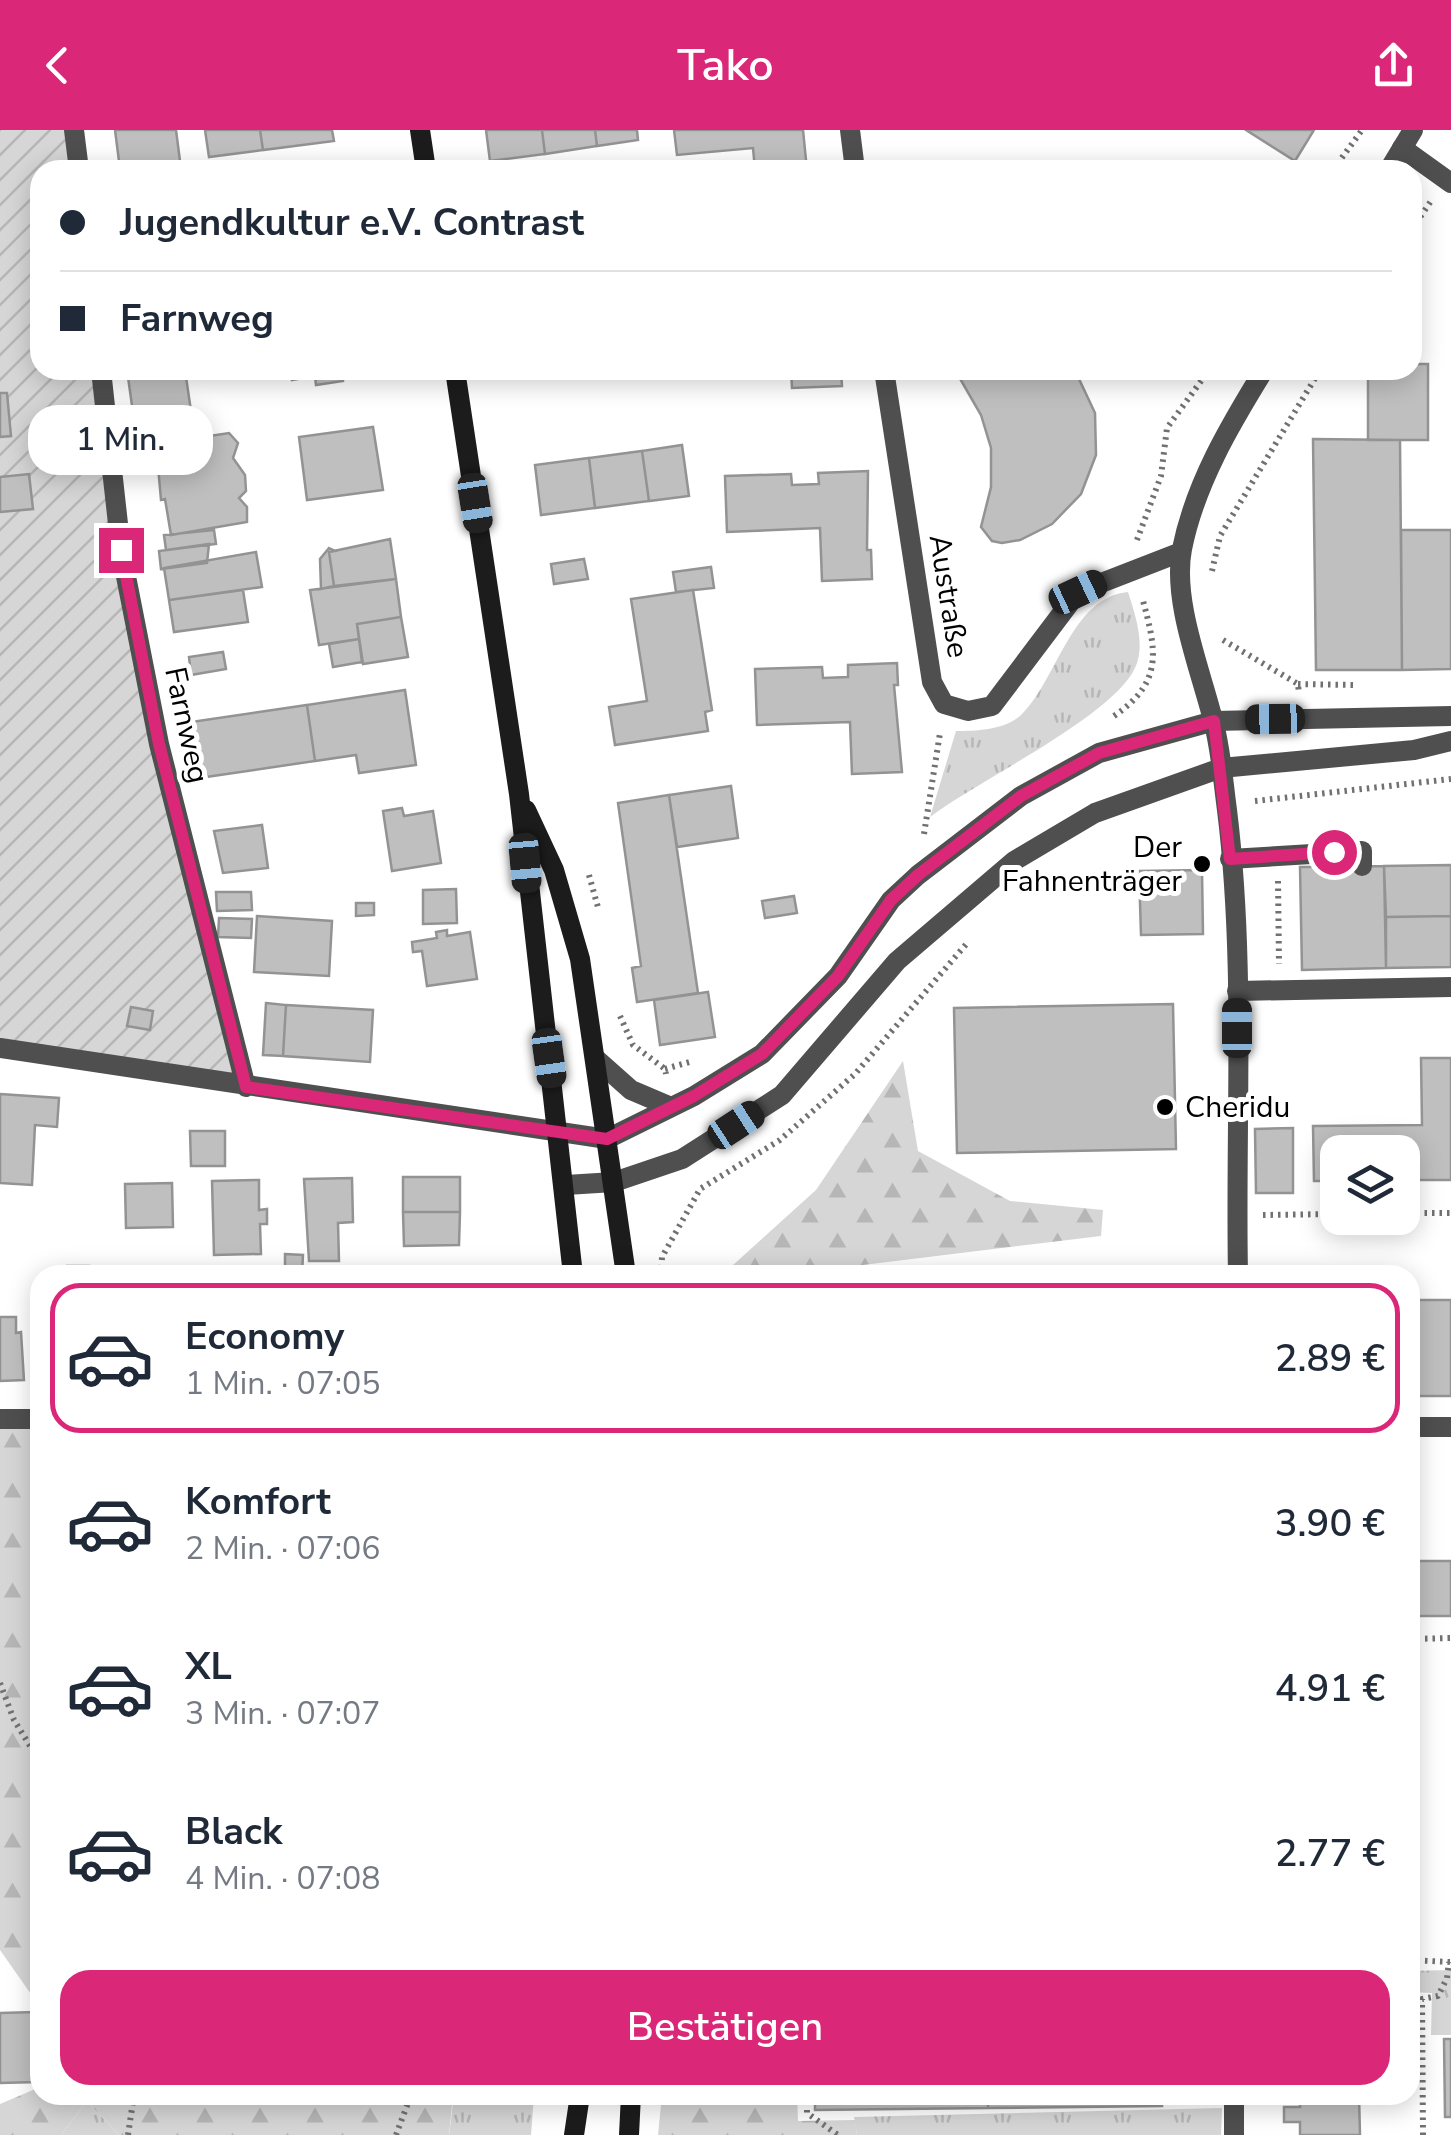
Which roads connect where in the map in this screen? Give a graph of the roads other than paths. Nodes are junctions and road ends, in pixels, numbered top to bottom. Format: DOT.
graph roads {
  1 [pos="74,130"];
  2 [pos="420,130"];
  3 [pos="850,130"];
  4 [pos="1408,139"];
  5 [pos="77,160"];
  6 [pos="424,160"];
  7 [pos="854,160"];
  8 [pos="1451,183"];
  9 [pos="102,380"];
  10 [pos="457,380"];
  11 [pos="886,380"];
  12 [pos="1258,380"];
  13 [pos="1181,552"];
  14 [pos="1451,716"];
  15 [pos="1214,721"];
  16 [pos="1451,741"];
  17 [pos="1221,768"];
  18 [pos="519,794"];
  19 [pos="1230,859"];
  20 [pos="1362,866"];
  21 [pos="1451,987"];
  22 [pos="1237,991"];
  23 [pos="0,1048"];
  24 [pos="595,1058"];
  25 [pos="246,1087"];
  26 [pos="671,1107"];
  27 [pos="560,1132"];
  28 [pos="607,1139"];
  29 [pos="614,1182"];
  30 [pos="566,1185"];
  31 [pos="572,1265"];
  32 [pos="625,1265"];
  33 [pos="1238,1265"];
  34 [pos="30,1419"];
  35 [pos="0,1420"];
  36 [pos="1420,1427"];
  37 [pos="1451,1427"];
  38 [pos="578,2105"];
  39 [pos="631,2105"];
  40 [pos="1234,2105"];
  41 [pos="574,2135"];
  42 [pos="629,2135"];
  43 [pos="1234,2135"];
  1 -- 5 [label="street"];
  2 -- 6 [label="main road"];
  3 -- 7 [label="street"];
  4 -- 8 [label="street"];
  9 -- 25 [label="street, Farnweg"];
  10 -- 18 [label="main road"];
  11 -- 13 [label="street, Austraße"];
  12 -- 13 [label="street"];
  13 -- 15 [label="street"];
  14 -- 15 [label="street"];
  15 -- 17 [label="street"];
  15 -- 26 [label="street"];
  16 -- 17 [label="street"];
  17 -- 19 [label="street"];
  17 -- 29 [label="street"];
  18 -- 24 [label="main road"];
  18 -- 27 [label="main road"];
  19 -- 20 [label="street"];
  19 -- 22 [label="street"];
  21 -- 22 [label="street"];
  22 -- 33 [label="street"];
  23 -- 25 [label="street"];
  24 -- 26 [label="street"];
  24 -- 28 [label="main road"];
  25 -- 27 [label="street"];
  26 -- 28 [label="street"];
  27 -- 28 [label="street"];
  27 -- 30 [label="main road"];
  28 -- 29 [label="main road"];
  29 -- 30 [label="street"];
  29 -- 32 [label="main road"];
  30 -- 31 [label="main road"];
  34 -- 35 [label="street"];
  36 -- 37 [label="street"];
  38 -- 41 [label="main road"];
  39 -- 42 [label="main road"];
  40 -- 43 [label="street"];
}
